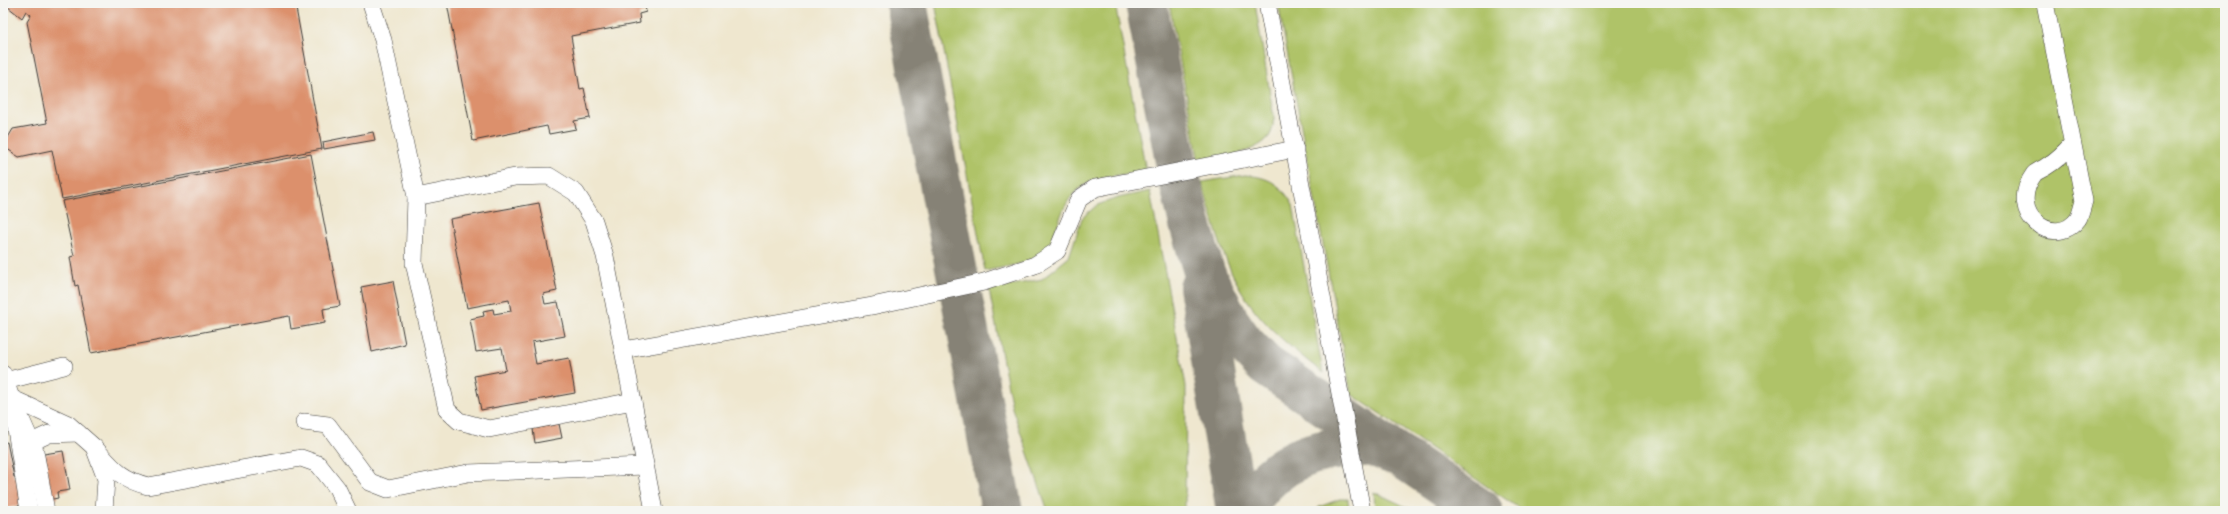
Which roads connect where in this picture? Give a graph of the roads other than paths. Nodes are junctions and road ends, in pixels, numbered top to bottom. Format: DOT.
graph roads {
  1 [pos="371,3"];
  2 [pos="1267,3"];
  3 [pos="2045,3"];
  4 [pos="2072,144"];
  5 [pos="1295,149"];
  6 [pos="416,197"];
  7 [pos="623,350"];
  8 [pos="64,366"];
  9 [pos="4,378"];
  10 [pos="11,398"];
  11 [pos="633,401"];
  12 [pos="304,422"];
  13 [pos="78,433"];
  14 [pos="94,447"];
  15 [pos="33,448"];
  16 [pos="645,466"];
  17 [pos="30,511"];
  18 [pos="46,511"];
  19 [pos="104,511"];
  20 [pos="348,511"];
  21 [pos="654,511"];
  22 [pos="1362,511"];
  1 -- 6 [label="street"];
  2 -- 5 [label="street"];
  3 -- 4 [label="street"];
  4 -- 4 [label="street"];
  5 -- 7 [label="street"];
  5 -- 22 [label="street"];
  6 -- 7 [label="street"];
  6 -- 11 [label="street"];
  7 -- 11 [label="street"];
  8 -- 9 [label="street"];
  9 -- 10 [label="street"];
  10 -- 13 [label="street"];
  10 -- 15 [label="street"];
  10 -- 17 [label="street"];
  11 -- 16 [label="street"];
  12 -- 16 [label="street"];
  13 -- 14 [label="street"];
  13 -- 15 [label="street"];
  14 -- 19 [label="street"];
  14 -- 20 [label="street"];
  15 -- 18 [label="street"];
  16 -- 21 [label="street"];
}
